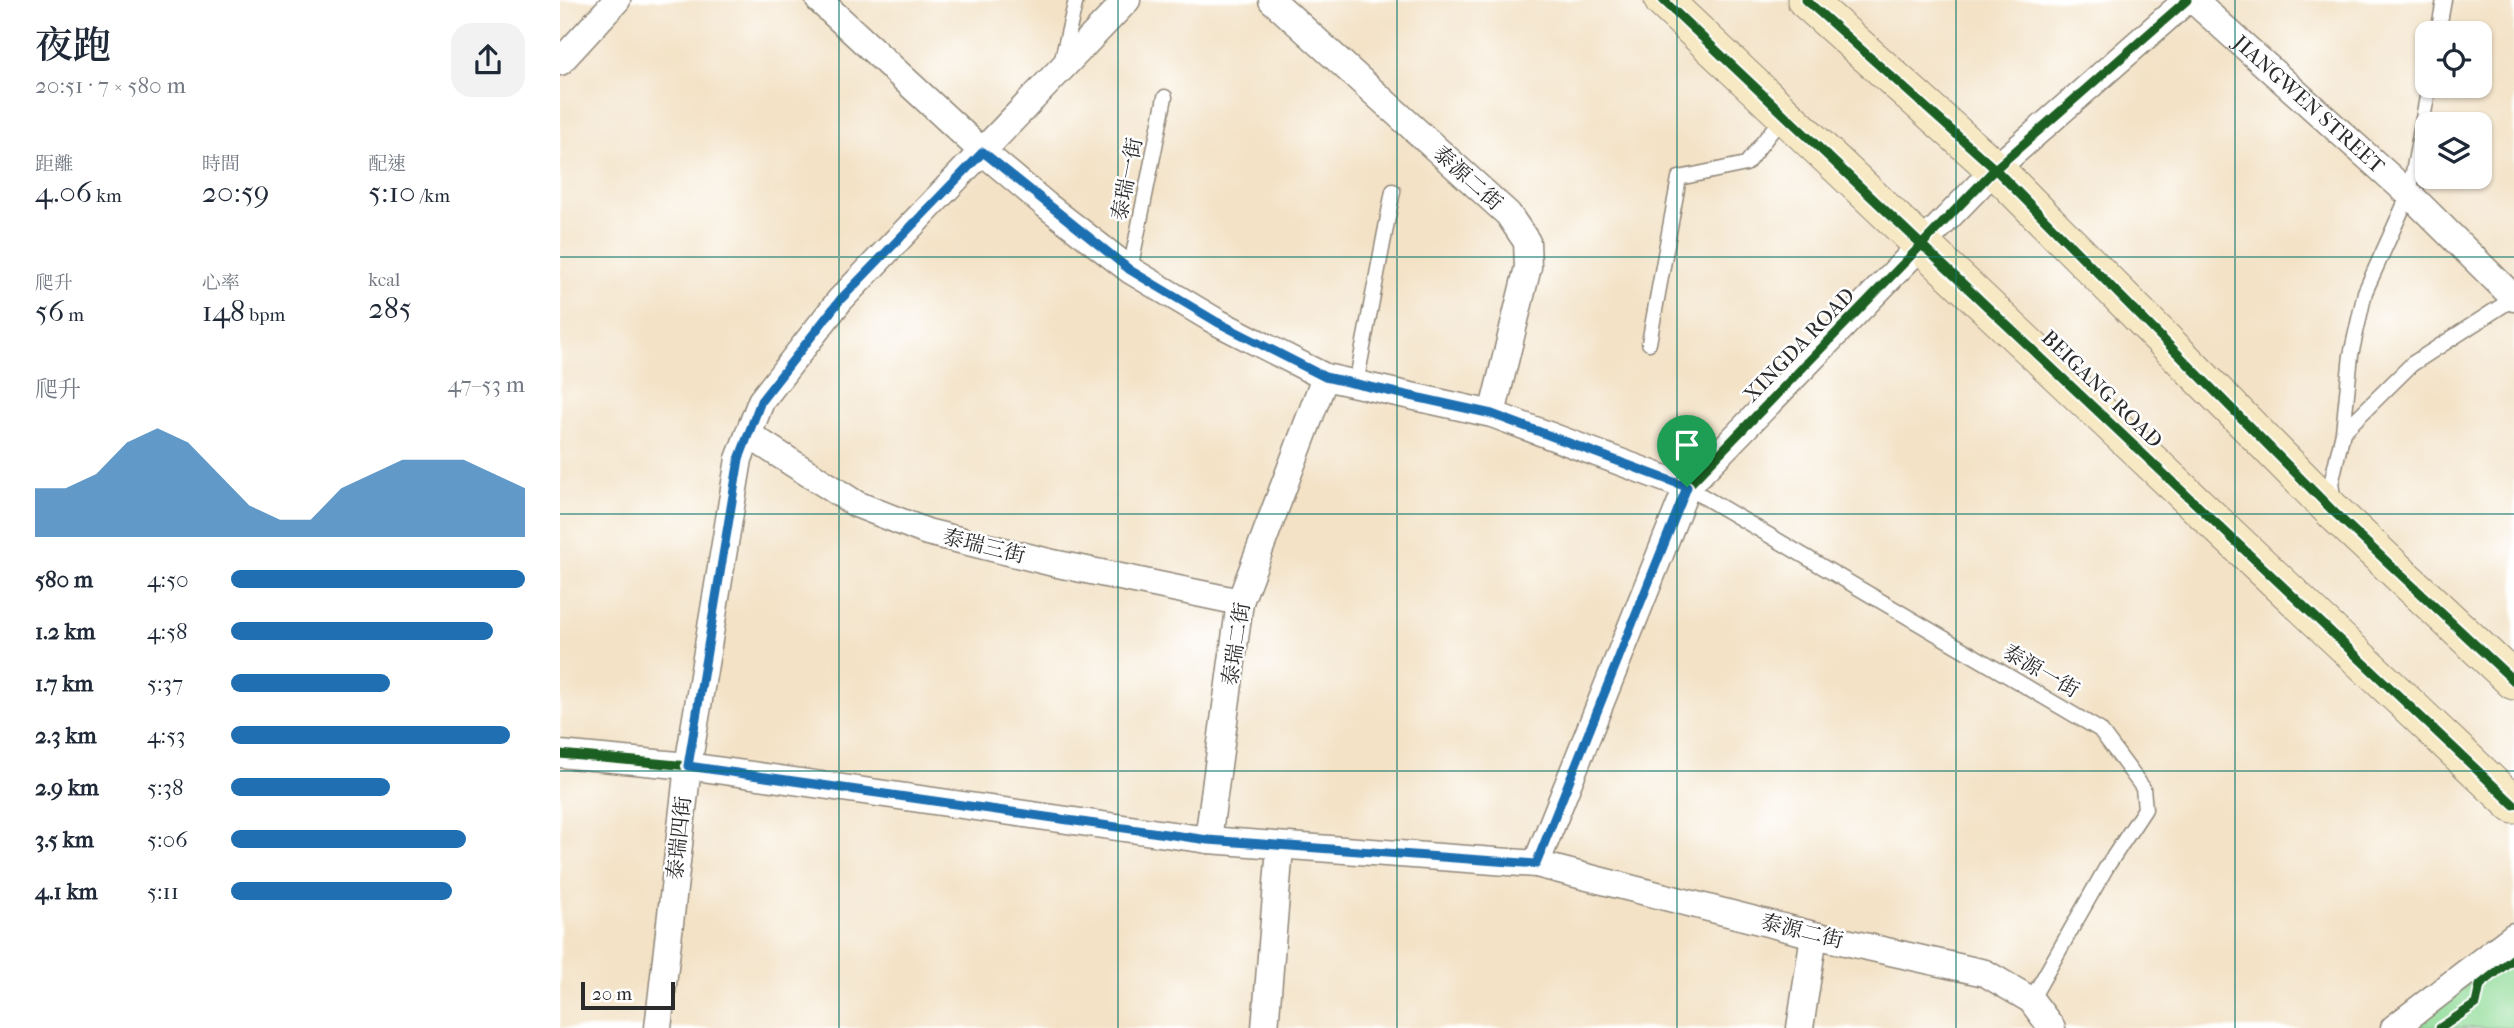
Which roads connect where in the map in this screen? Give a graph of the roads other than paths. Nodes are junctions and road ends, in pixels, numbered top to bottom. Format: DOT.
graph roads {
  1 [pos="617,0"];
  2 [pos="819,0"];
  3 [pos="1076,0"];
  4 [pos="1127,0"];
  5 [pos="1272,0"];
  6 [pos="1663,0"];
  7 [pos="1806,0"];
  8 [pos="2187,0"];
  9 [pos="2193,0"];
  10 [pos="2444,0"];
  11 [pos="2440,21"];
  12 [pos="560,62"];
  13 [pos="1058,75"];
  14 [pos="1166,97"];
  15 [pos="2427,98"];
  16 [pos="1785,114"];
  17 [pos="983,152"];
  18 [pos="1995,169"];
  19 [pos="1393,191"];
  20 [pos="2409,194"];
  21 [pos="1922,242"];
  22 [pos="1130,270"];
  23 [pos="2514,298"];
  24 [pos="1648,343"];
  25 [pos="1325,377"];
  26 [pos="1356,384"];
  27 [pos="1492,414"];
  28 [pos="2343,432"];
  29 [pos="749,435"];
  30 [pos="1687,487"];
  31 [pos="2335,513"];
  32 [pos="1240,602"];
  33 [pos="2514,681"];
  34 [pos="560,754"];
  35 [pos="688,766"];
  36 [pos="2514,805"];
  37 [pos="1208,840"];
  38 [pos="1280,848"];
  39 [pos="1536,864"];
  40 [pos="1814,935"];
  41 [pos="2514,936"];
  42 [pos="2031,1000"];
  43 [pos="658,1028"];
  44 [pos="1265,1028"];
  45 [pos="1800,1028"];
  46 [pos="2052,1028"];
  47 [pos="2395,1028"];
  1 -- 12 [label="street"];
  2 -- 17 [label="street"];
  3 -- 13 [label="lane"];
  4 -- 13 [label="street"];
  5 -- 27 [label="street, 泰源二街"];
  6 -- 16 [label="main road, BEIGANG ROAD"];
  7 -- 18 [label="main road"];
  8 -- 18 [label="street, XINGDA ROAD"];
  9 -- 20 [label="street, JIANGWEN STREET"];
  10 -- 11 [label="lane"];
  13 -- 17 [label="street"];
  14 -- 22 [label="lane, 泰瑞一街"];
  15 -- 20 [label="lane"];
  16 -- 21 [label="main road, BEIGANG ROAD"];
  16 -- 24 [label="lane"];
  17 -- 22 [label="street"];
  17 -- 29 [label="street, 泰瑞四街"];
  18 -- 21 [label="street, XINGDA ROAD"];
  18 -- 31 [label="main road"];
  19 -- 26 [label="lane"];
  20 -- 23 [label="street, JIANGWEN STREET"];
  20 -- 28 [label="lane"];
  21 -- 30 [label="street, XINGDA ROAD"];
  21 -- 36 [label="main road, BEIGANG ROAD"];
  22 -- 25 [label="street"];
  23 -- 28 [label="lane"];
  25 -- 26 [label="street"];
  25 -- 32 [label="street, 泰瑞二街"];
  26 -- 27 [label="street"];
  27 -- 30 [label="street"];
  28 -- 31 [label="lane"];
  29 -- 32 [label="street, 泰瑞三街"];
  29 -- 35 [label="street, 泰瑞四街"];
  30 -- 39 [label="street, XINGDA ROAD"];
  30 -- 42 [label="lane, 泰源一街"];
  31 -- 33 [label="main road"];
  32 -- 37 [label="street, 泰瑞二街"];
  34 -- 35 [label="street"];
  35 -- 37 [label="street"];
  35 -- 43 [label="street, 泰瑞四街"];
  37 -- 38 [label="street"];
  38 -- 39 [label="street"];
  38 -- 44 [label="street"];
  39 -- 40 [label="street, 泰源二街"];
  40 -- 42 [label="street, 泰源二街"];
  40 -- 45 [label="street"];
  41 -- 47 [label="street"];
  42 -- 46 [label="street, 泰源二街"];
}
